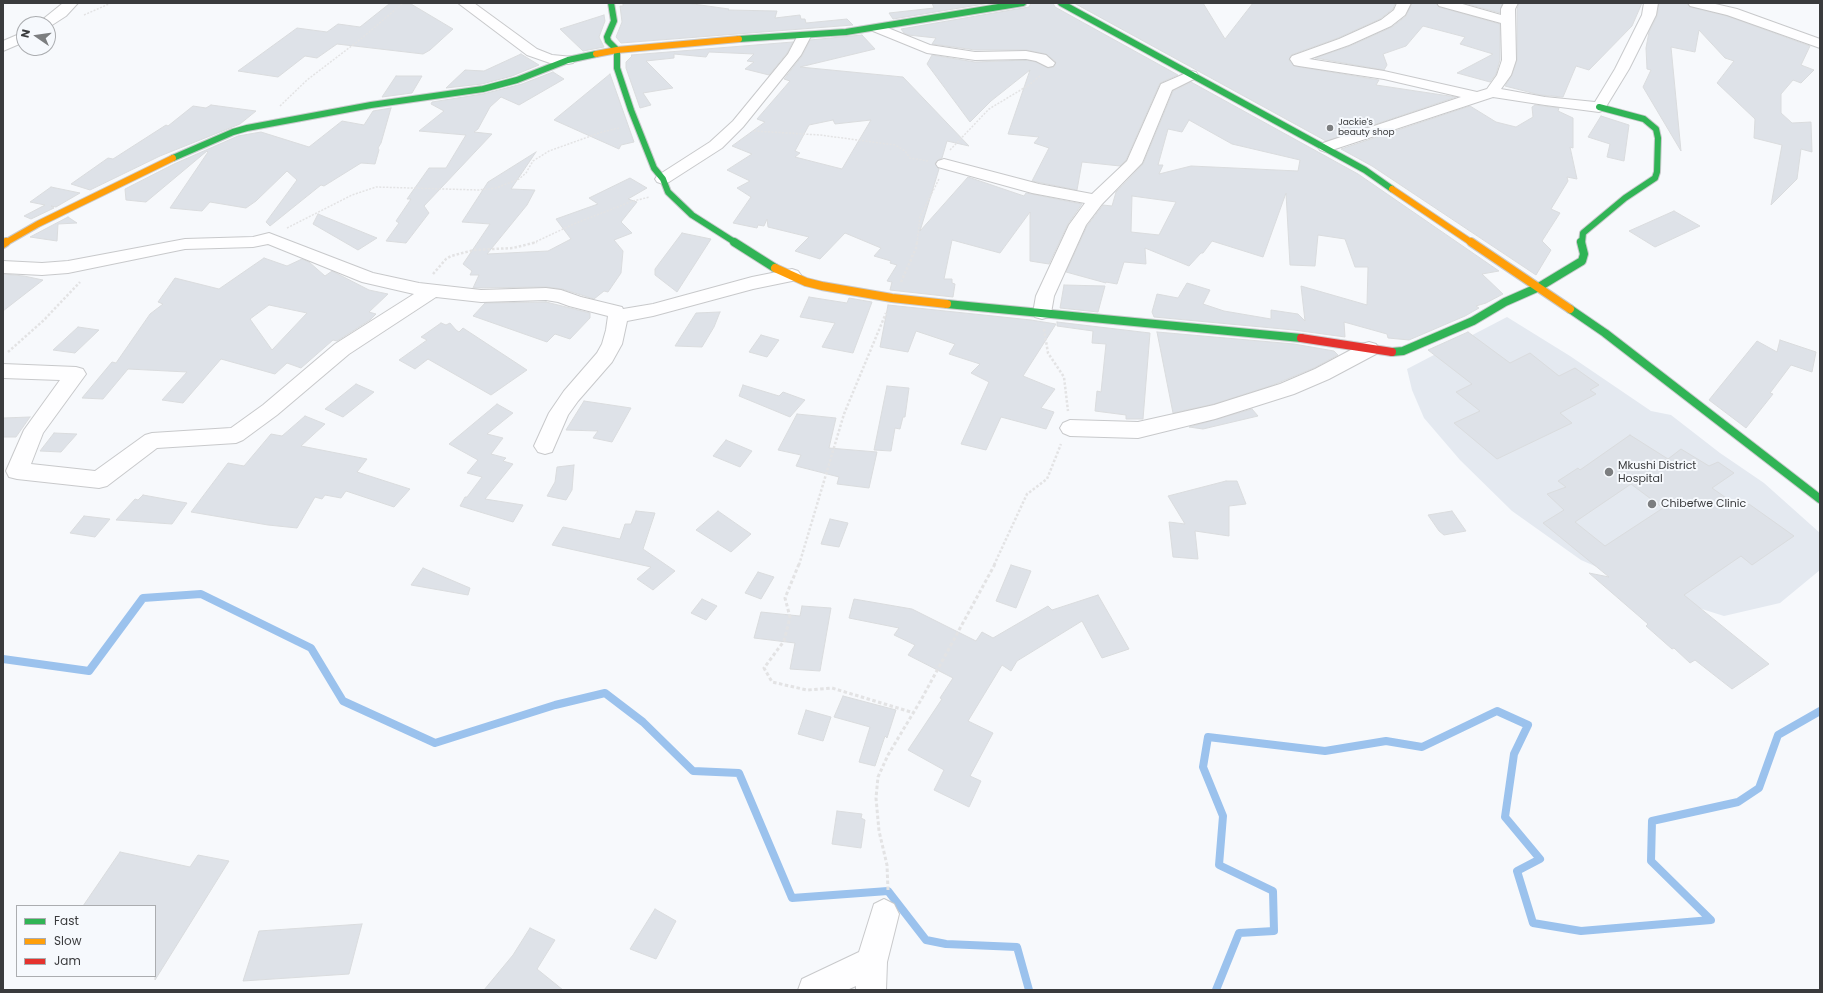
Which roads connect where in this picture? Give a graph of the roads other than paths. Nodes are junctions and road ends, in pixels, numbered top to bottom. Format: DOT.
graph roads {
  1 [pos="71,3"];
  2 [pos="465,3"];
  3 [pos="611,3"];
  4 [pos="1023,3"];
  5 [pos="1060,3"];
  6 [pos="1404,3"];
  7 [pos="1444,3"];
  8 [pos="1511,3"];
  9 [pos="1651,3"];
  10 [pos="1695,3"];
  11 [pos="56,16"];
  12 [pos="1508,21"];
  13 [pos="878,28"];
  14 [pos="804,36"];
  15 [pos="16,40"];
  16 [pos="1820,44"];
  17 [pos="3,47"];
  18 [pos="617,50"];
  19 [pos="568,60"];
  20 [pos="1048,63"];
  21 [pos="1191,75"];
  22 [pos="1486,94"];
  23 [pos="1599,107"];
  24 [pos="1326,148"];
  25 [pos="944,164"];
  26 [pos="665,186"];
  27 [pos="1096,200"];
  28 [pos="3,244"];
  29 [pos="3,267"];
  30 [pos="792,275"];
  31 [pos="1539,287"];
  32 [pos="425,290"];
  33 [pos="1042,313"];
  34 [pos="618,316"];
  35 [pos="1369,349"];
  36 [pos="3,371"];
  37 [pos="1070,428"];
  38 [pos="545,446"];
  39 [pos="1820,499"];
  40 [pos="876,952"];
  41 [pos="813,990"];
  1 -- 11 [label="street"];
  2 -- 19 [label="street"];
  3 -- 18 [label="street"];
  4 -- 13 [label="street"];
  5 -- 21 [label="street"];
  6 -- 22 [label="street"];
  7 -- 12 [label="street"];
  8 -- 12 [label="street"];
  9 -- 23 [label="street"];
  10 -- 16 [label="street"];
  12 -- 22 [label="street"];
  13 -- 14 [label="street"];
  13 -- 20 [label="street"];
  14 -- 18 [label="street"];
  14 -- 26 [label="street"];
  15 -- 17 [label="street"];
  18 -- 19 [label="street"];
  18 -- 26 [label="street"];
  19 -- 28 [label="street"];
  21 -- 24 [label="street"];
  21 -- 27 [label="street"];
  22 -- 23 [label="street"];
  22 -- 24 [label="street"];
  23 -- 31 [label="street"];
  24 -- 31 [label="street"];
  25 -- 27 [label="street"];
  26 -- 30 [label="street"];
  27 -- 33 [label="street"];
  29 -- 32 [label="street"];
  30 -- 33 [label="street"];
  30 -- 34 [label="street"];
  31 -- 35 [label="street"];
  31 -- 39 [label="street"];
  32 -- 34 [label="street"];
  32 -- 36 [label="street"];
  33 -- 35 [label="street"];
  34 -- 38 [label="street"];
  35 -- 37 [label="street"];
  40 -- 41 [label="street"];
}
